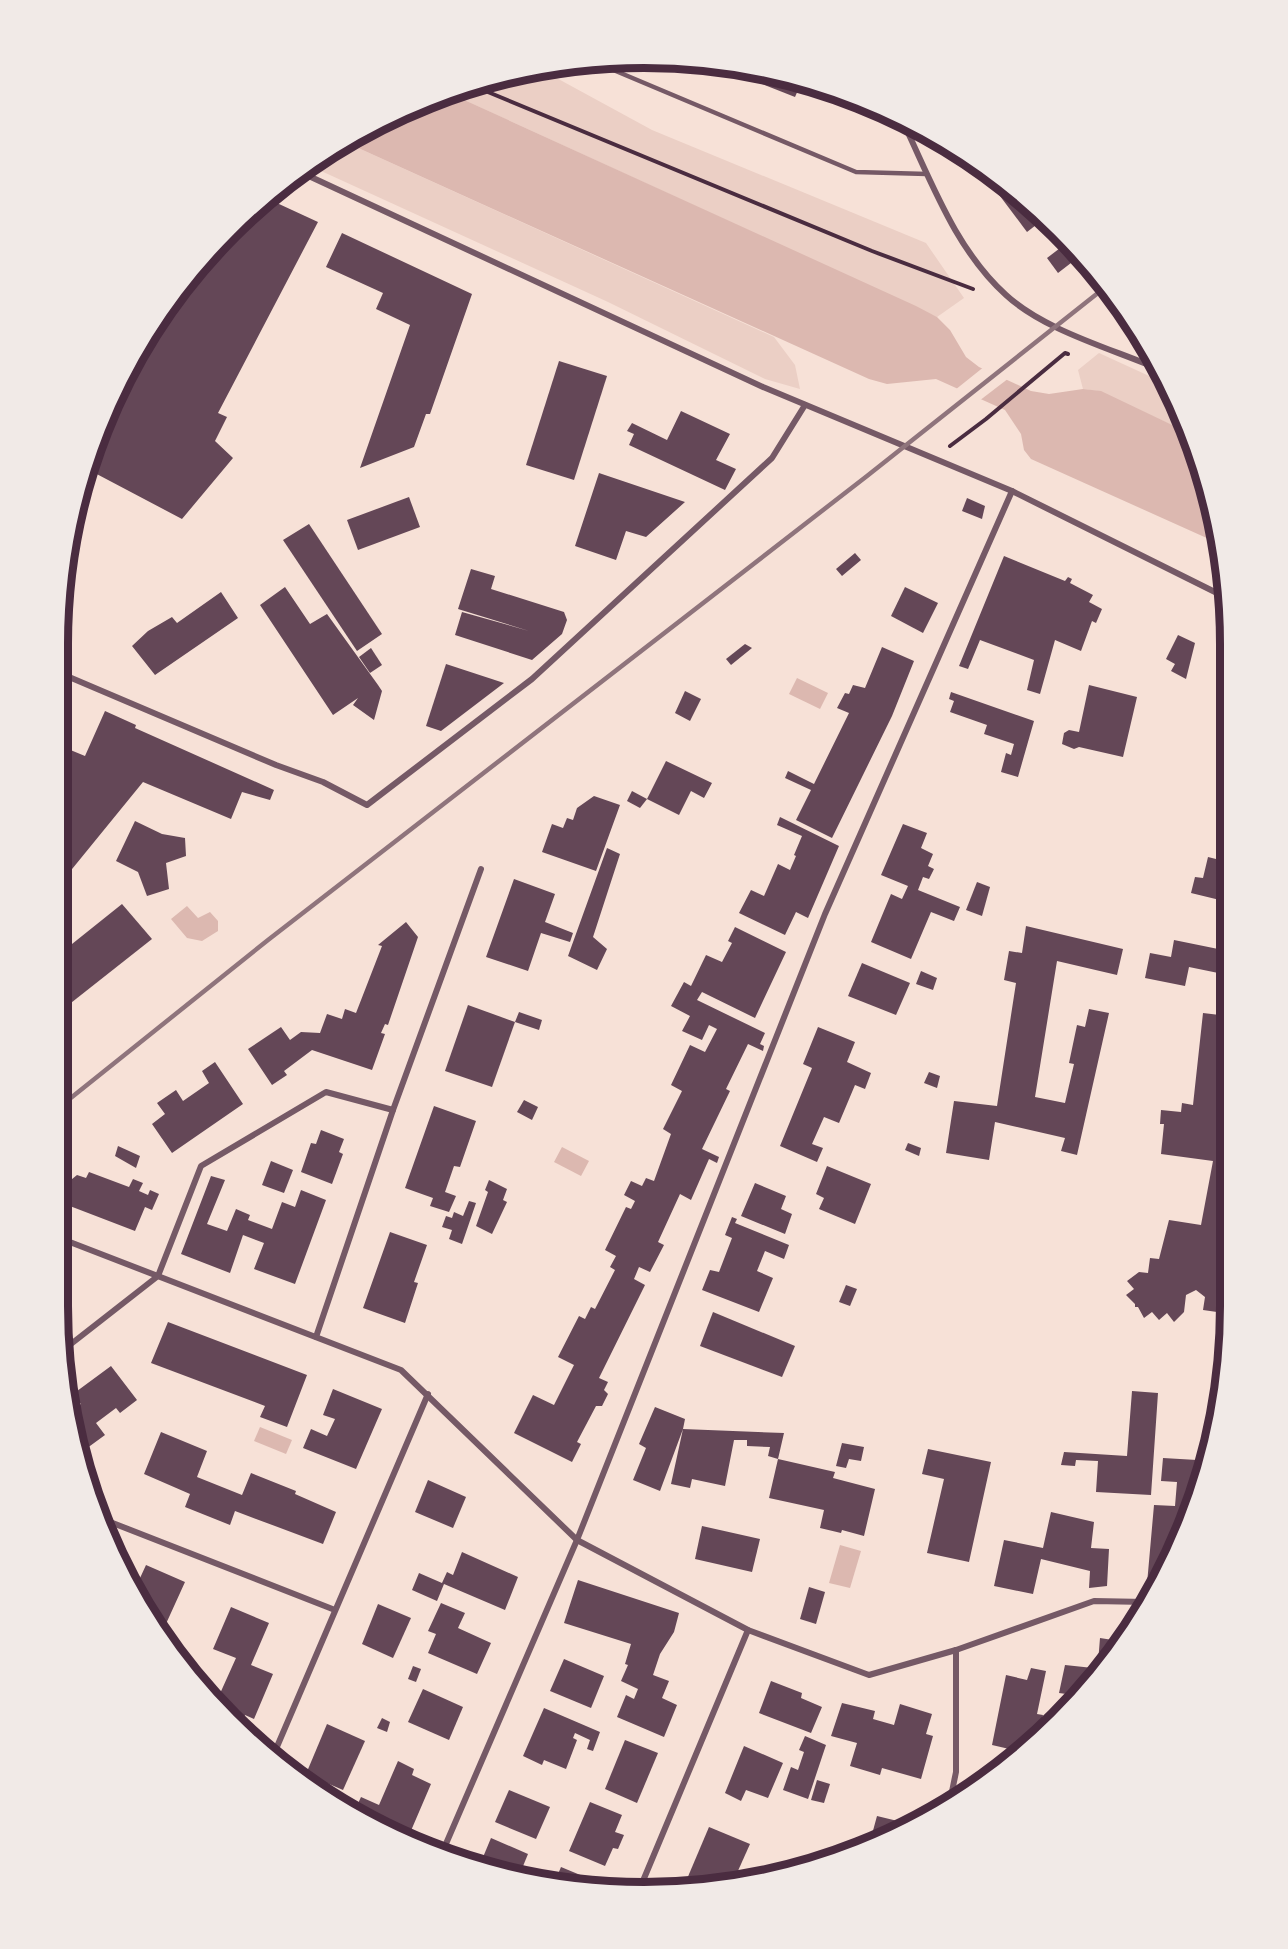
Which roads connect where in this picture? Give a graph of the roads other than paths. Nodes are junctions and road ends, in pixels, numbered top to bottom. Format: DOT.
graph roads {
  1 [pos="611,69"];
  2 [pos="908,132"];
  3 [pos="928,174"];
  4 [pos="309,176"];
  5 [pos="1147,364"];
  6 [pos="805,405"];
  7 [pos="1012,491"];
  8 [pos="1218,594"];
  9 [pos="68,677"];
  10 [pos="481,869"];
  11 [pos="393,1110"];
  12 [pos="68,1241"];
  13 [pos="158,1276"];
  14 [pos="316,1337"];
  15 [pos="69,1345"];
  16 [pos="428,1394"];
  17 [pos="109,1522"];
  18 [pos="578,1540"];
  19 [pos="1137,1602"];
  20 [pos="335,1610"];
  21 [pos="748,1630"];
  22 [pos="956,1650"];
  23 [pos="276,1748"];
  24 [pos="952,1791"];
  25 [pos="445,1846"];
  26 [pos="643,1882"];
  1 -- 3 [label="lane"];
  2 -- 3 [label="street"];
  3 -- 5 [label="street"];
  4 -- 6 [label="street"];
  6 -- 7 [label="street"];
  6 -- 9 [label="street"];
  7 -- 8 [label="street"];
  7 -- 18 [label="street"];
  10 -- 11 [label="street"];
  11 -- 13 [label="street"];
  11 -- 14 [label="street"];
  12 -- 13 [label="street"];
  13 -- 14 [label="street"];
  13 -- 15 [label="street"];
  14 -- 16 [label="street"];
  16 -- 18 [label="street"];
  16 -- 20 [label="street"];
  17 -- 20 [label="street"];
  18 -- 21 [label="street"];
  18 -- 25 [label="street"];
  19 -- 22 [label="street"];
  20 -- 23 [label="street"];
  21 -- 22 [label="street"];
  21 -- 26 [label="street"];
  22 -- 24 [label="street"];
}
